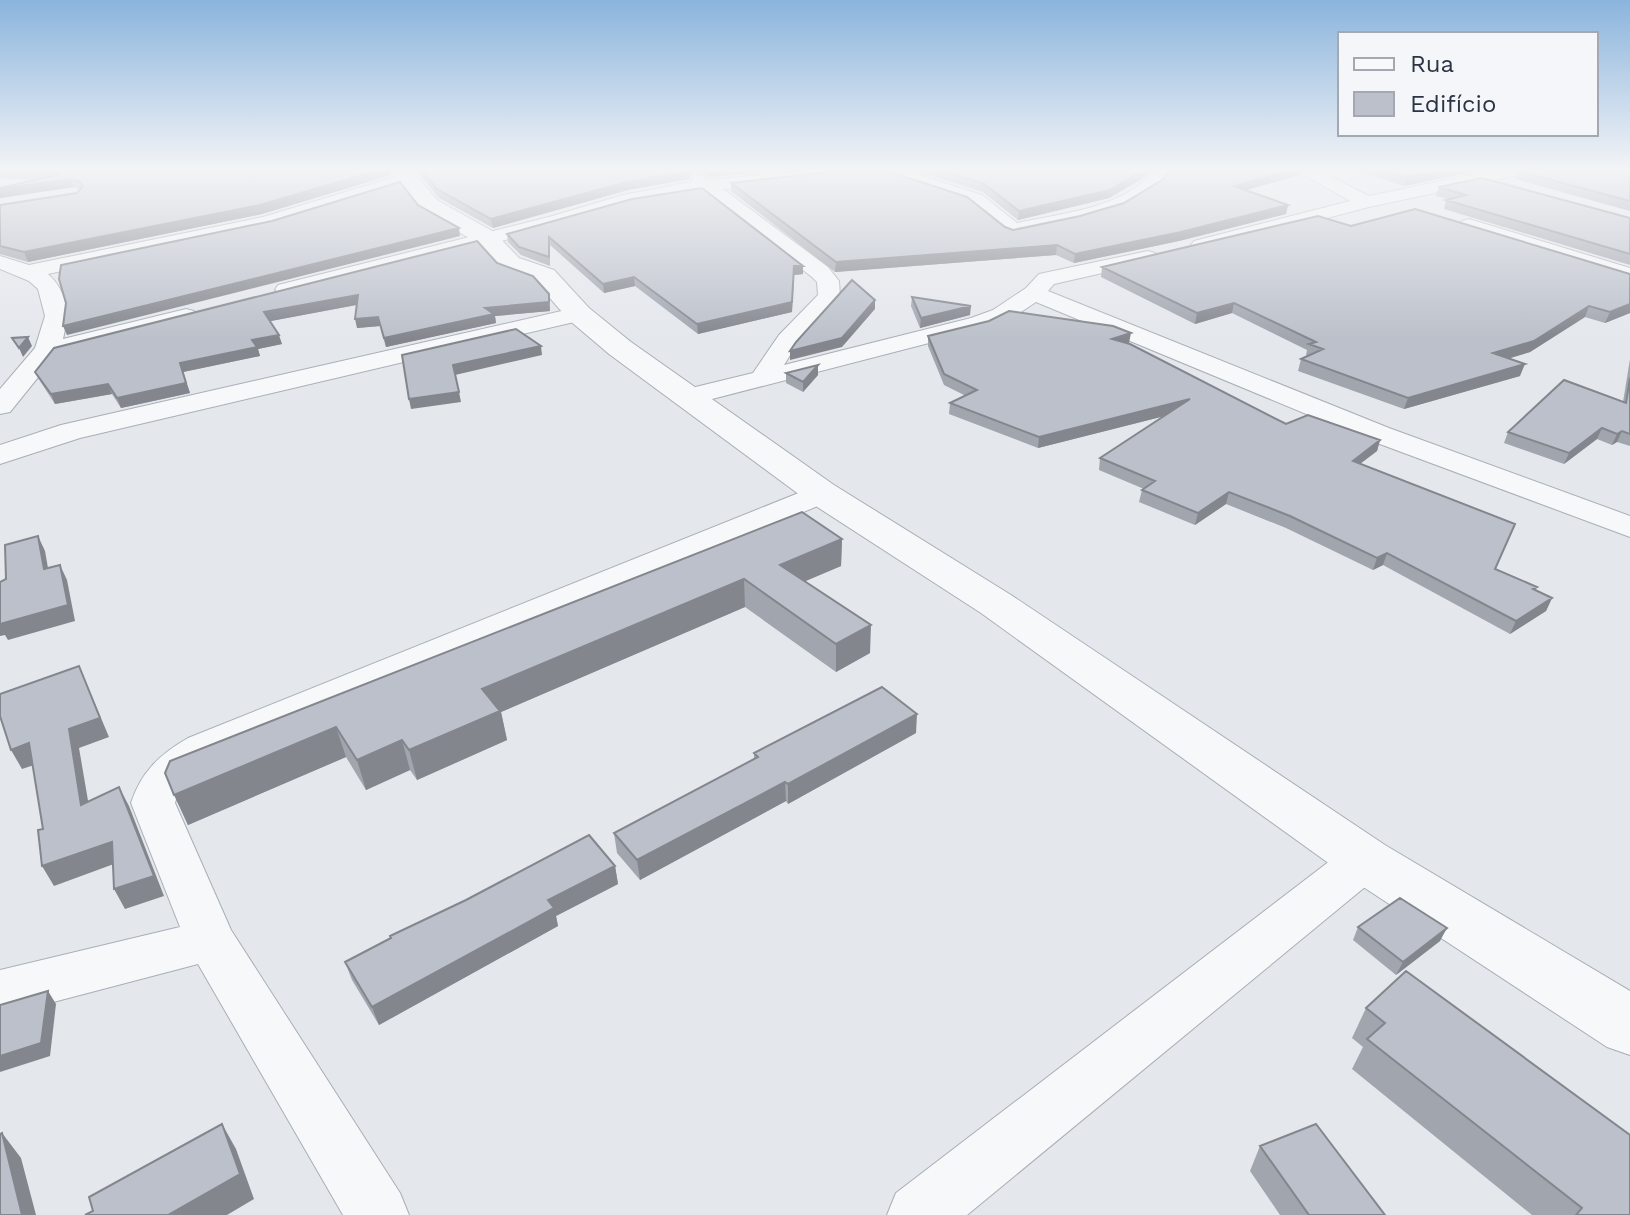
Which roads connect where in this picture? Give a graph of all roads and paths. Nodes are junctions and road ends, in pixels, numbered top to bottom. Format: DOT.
graph roads {
  1 [pos="249,226"];
  2 [pos="465,226"];
  3 [pos="535,226"];
  4 [pos="760,226"];
  5 [pos="1008,226"];
  6 [pos="1030,226"];
  7 [pos="1276,226"];
  8 [pos="1469,226"];
  9 [pos="1013,230"];
  10 [pos="485,237"];
  11 [pos="0,262"];
  12 [pos="28,272"];
  13 [pos="1040,273"];
  14 [pos="1630,275"];
  15 [pos="272,294"];
  16 [pos="211,310"];
  17 [pos="579,314"];
  18 [pos="47,350"];
  19 [pos="764,376"];
  20 [pos="689,397"];
  21 [pos="0,406"];
  22 [pos="0,455"];
  23 [pos="821,493"];
  24 [pos="1630,527"];
  25 [pos="1365,860"];
  26 [pos="210,940"];
  27 [pos="0,993"];
  28 [pos="1630,1026"];
  29 [pos="378,1215"];
  30 [pos="918,1215"];
  1 -- 12 [label="street"];
  2 -- 10 [label="street"];
  3 -- 10 [label="street"];
  4 -- 19 [label="street"];
  5 -- 9 [label="street"];
  6 -- 9 [label="street"];
  7 -- 13 [label="street"];
  8 -- 14 [label="street"];
  9 -- 13 [label="street"];
  10 -- 15 [label="street"];
  10 -- 17 [label="street"];
  11 -- 12 [label="street"];
  12 -- 18 [label="street"];
  13 -- 19 [label="street"];
  13 -- 24 [label="street"];
  16 -- 18 [label="street"];
  17 -- 20 [label="street"];
  17 -- 22 [label="street"];
  18 -- 21 [label="street"];
  19 -- 20 [label="street"];
  20 -- 23 [label="street"];
  23 -- 25 [label="street"];
  23 -- 26 [label="street"];
  25 -- 28 [label="street"];
  25 -- 30 [label="street"];
  26 -- 27 [label="street"];
  26 -- 29 [label="street"];
}
